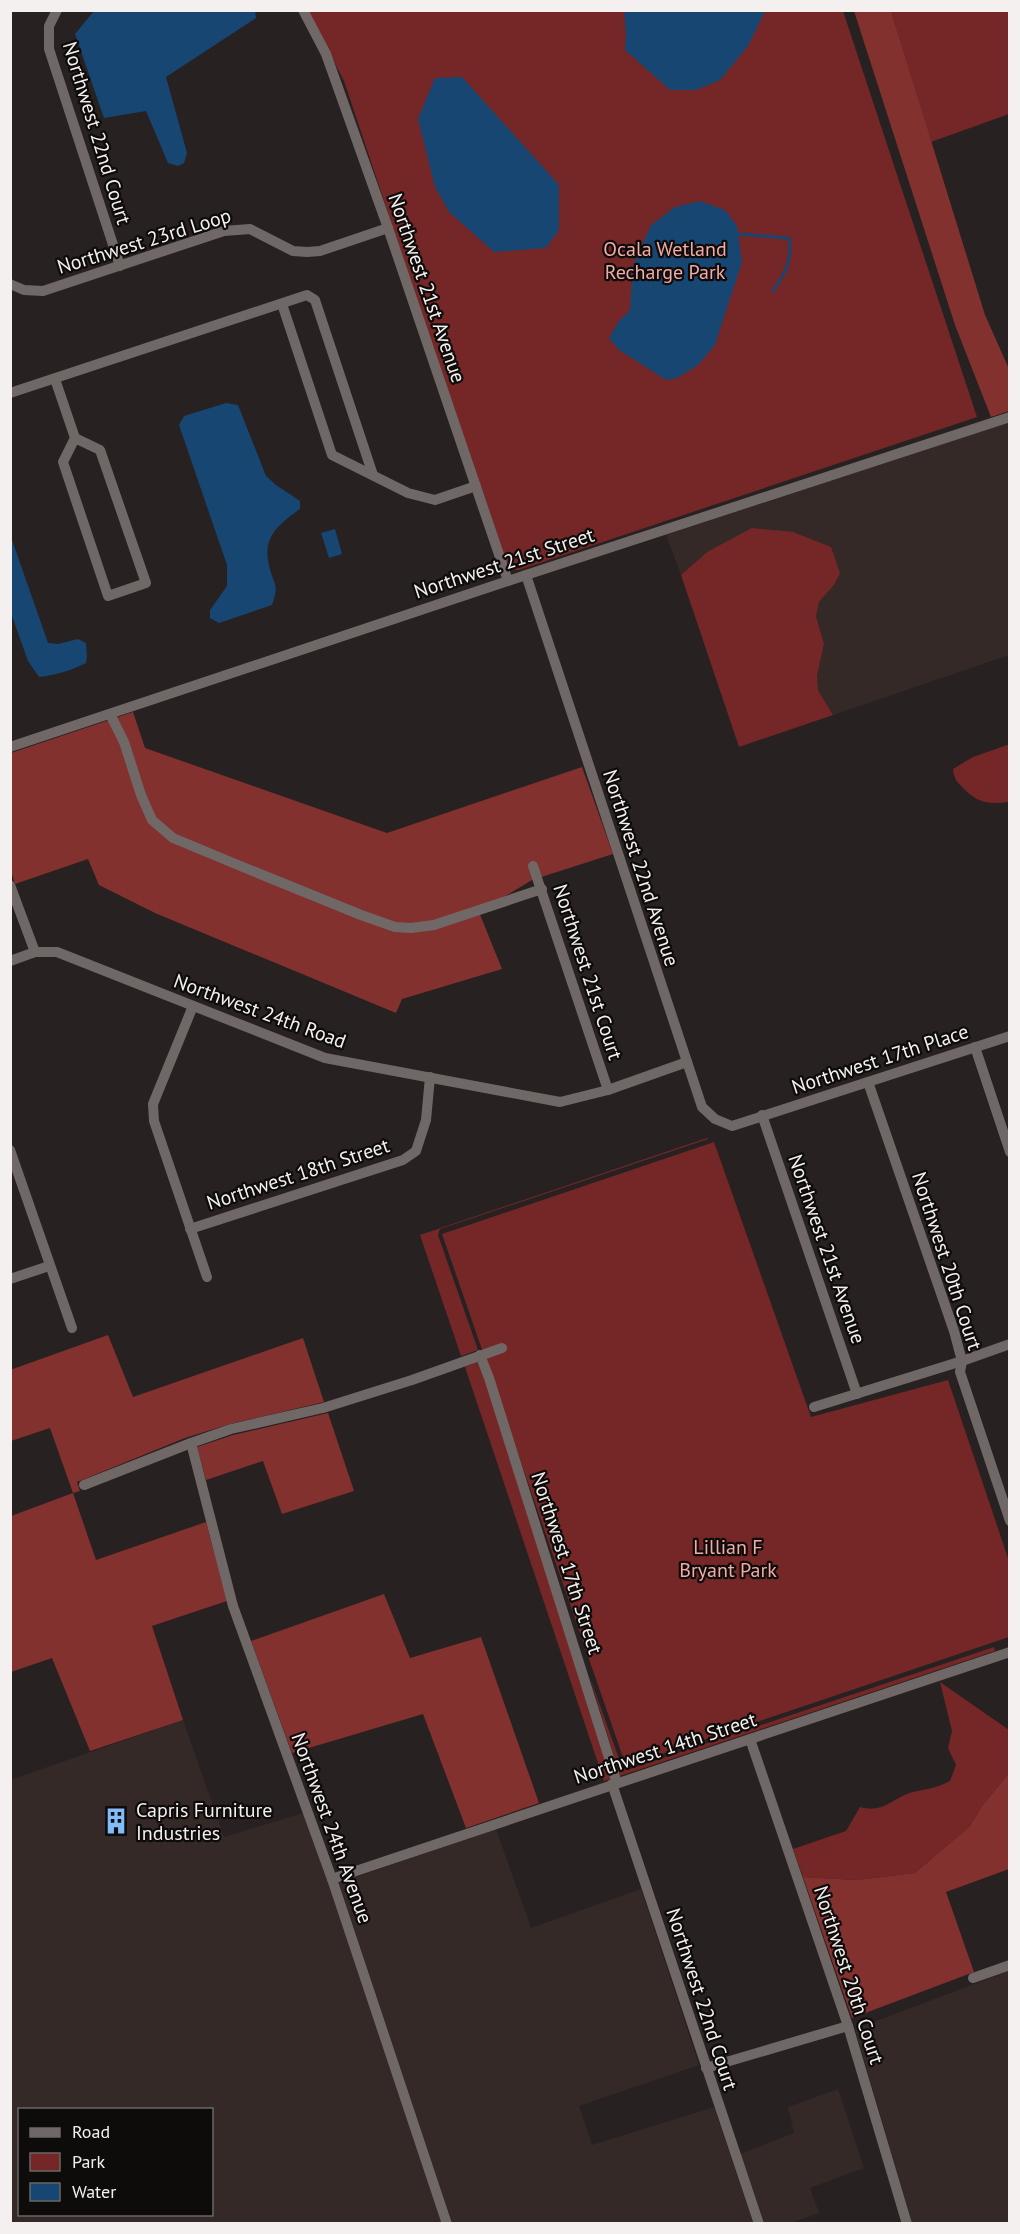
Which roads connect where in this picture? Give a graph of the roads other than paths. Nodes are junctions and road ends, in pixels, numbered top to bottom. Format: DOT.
graph roads {
  1 [pos="57,10"];
  2 [pos="303,10"];
  3 [pos="388,228"];
  4 [pos="120,266"];
  5 [pos="10,284"];
  6 [pos="282,304"];
  7 [pos="55,379"];
  8 [pos="10,393"];
  9 [pos="1010,417"];
  10 [pos="75,438"];
  11 [pos="373,475"];
  12 [pos="476,486"];
  13 [pos="526,575"];
  14 [pos="508,580"];
  15 [pos="111,714"];
  16 [pos="10,747"];
  17 [pos="533,866"];
  18 [pos="10,885"];
  19 [pos="542,889"];
  20 [pos="34,952"];
  21 [pos="10,961"];
  22 [pos="193,1006"];
  23 [pos="1010,1036"];
  24 [pos="975,1047"];
  25 [pos="687,1062"];
  26 [pos="430,1077"];
  27 [pos="868,1082"];
  28 [pos="608,1090"];
  29 [pos="762,1115"];
  30 [pos="10,1150"];
  31 [pos="1010,1152"];
  32 [pos="190,1228"];
  33 [pos="50,1266"];
  34 [pos="207,1276"];
  35 [pos="10,1279"];
  36 [pos="72,1328"];
  37 [pos="1010,1344"];
  38 [pos="502,1348"];
  39 [pos="480,1355"];
  40 [pos="962,1361"];
  41 [pos="857,1394"];
  42 [pos="814,1407"];
  43 [pos="190,1443"];
  44 [pos="84,1485"];
  45 [pos="1010,1521"];
  46 [pos="1010,1652"];
  47 [pos="750,1739"];
  48 [pos="614,1784"];
  49 [pos="333,1879"];
  50 [pos="1010,1965"];
  51 [pos="973,1978"];
  52 [pos="848,2026"];
  53 [pos="706,2068"];
  54 [pos="447,2223"];
  55 [pos="759,2223"];
  56 [pos="907,2223"];
  1 -- 4 [label="street, Northwest 22nd Court"];
  2 -- 3 [label="street, Northwest 21st Avenue"];
  3 -- 4 [label="street, Northwest 23rd Loop"];
  3 -- 12 [label="street, Northwest 21st Avenue"];
  4 -- 5 [label="street, Northwest 23rd Loop"];
  6 -- 7 [label="street"];
  6 -- 11 [label="street"];
  6 -- 11 [label="street"];
  7 -- 8 [label="street"];
  7 -- 10 [label="street"];
  9 -- 13 [label="street, Northwest 21st Street"];
  10 -- 10 [label="street"];
  11 -- 12 [label="street"];
  12 -- 14 [label="street, Northwest 21st Avenue"];
  13 -- 14 [label="street, Northwest 21st Street"];
  13 -- 25 [label="street, Northwest 22nd Avenue"];
  14 -- 15 [label="street, Northwest 21st Street"];
  15 -- 16 [label="street, Northwest 21st Street"];
  15 -- 19 [label="street"];
  17 -- 19 [label="street, Northwest 21st Court"];
  18 -- 20 [label="street"];
  19 -- 28 [label="street, Northwest 21st Court"];
  20 -- 21 [label="street"];
  20 -- 22 [label="street, Northwest 24th Road"];
  22 -- 26 [label="street, Northwest 24th Road"];
  22 -- 32 [label="street"];
  23 -- 24 [label="street, Northwest 17th Place"];
  24 -- 27 [label="street, Northwest 17th Place"];
  24 -- 31 [label="street"];
  25 -- 28 [label="street, Northwest 24th Road"];
  25 -- 29 [label="street, Northwest 22nd Avenue"];
  26 -- 28 [label="street, Northwest 24th Road"];
  26 -- 32 [label="street, Northwest 18th Street"];
  27 -- 29 [label="street, Northwest 17th Place"];
  27 -- 40 [label="street, Northwest 20th Court"];
  29 -- 41 [label="street, Northwest 21st Avenue"];
  30 -- 33 [label="street"];
  32 -- 34 [label="street"];
  33 -- 35 [label="street"];
  33 -- 36 [label="street"];
  37 -- 40 [label="street"];
  38 -- 39 [label="street"];
  39 -- 43 [label="street"];
  39 -- 48 [label="street, Northwest 17th Street"];
  40 -- 41 [label="street"];
  40 -- 45 [label="street, Northwest 20th Court"];
  41 -- 42 [label="street"];
  43 -- 44 [label="street"];
  43 -- 49 [label="street, Northwest 24th Avenue"];
  46 -- 47 [label="street, Northwest 14th Street"];
  47 -- 48 [label="street, Northwest 14th Street"];
  47 -- 52 [label="street, Northwest 20th Court"];
  48 -- 49 [label="street, Northwest 14th Street"];
  48 -- 53 [label="street, Northwest 22nd Court"];
  49 -- 54 [label="street, Northwest 24th Avenue"];
  50 -- 51 [label="street"];
  52 -- 53 [label="street"];
  52 -- 56 [label="street, Northwest 20th Court"];
  53 -- 55 [label="street, Northwest 22nd Court"];
}
